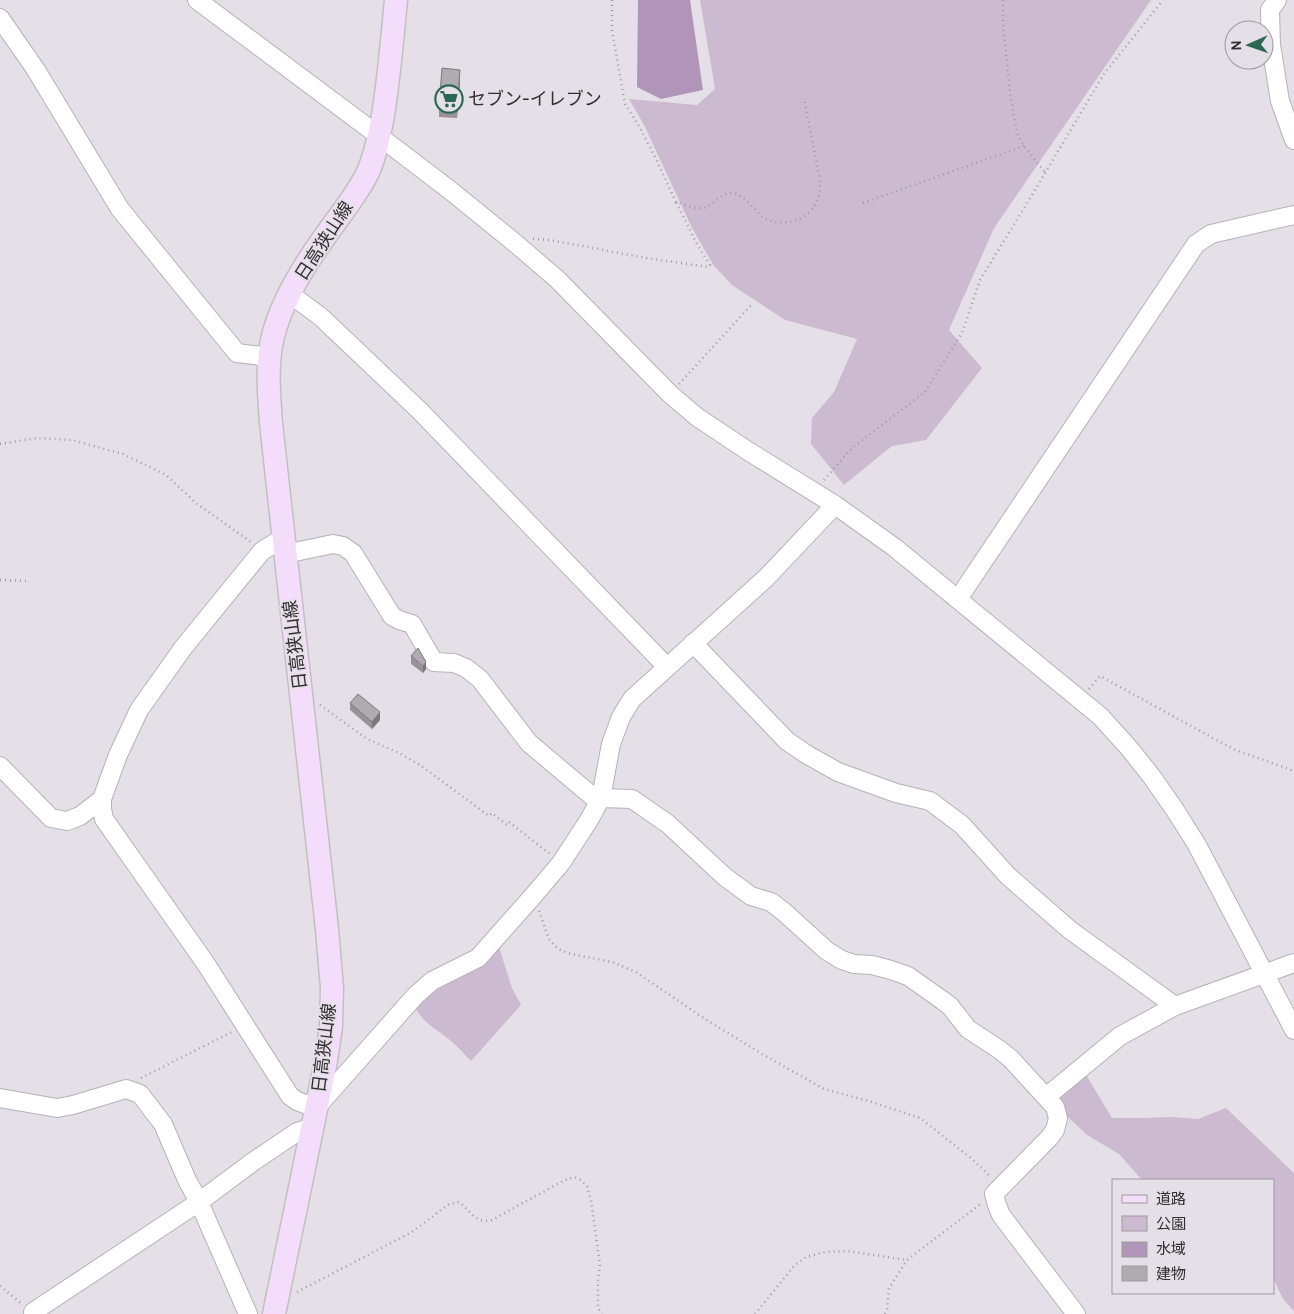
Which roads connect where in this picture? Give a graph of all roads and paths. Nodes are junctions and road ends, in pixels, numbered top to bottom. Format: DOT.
graph roads {
  1 [pos="197,0"];
  2 [pos="396,0"];
  3 [pos="612,0"];
  4 [pos="1003,0"];
  5 [pos="1163,0"];
  6 [pos="1277,0"];
  7 [pos="0,18"];
  8 [pos="804,98"];
  9 [pos="379,136"];
  10 [pos="1294,140"];
  11 [pos="1024,146"];
  12 [pos="1045,172"];
  13 [pos="676,202"];
  14 [pos="863,203"];
  15 [pos="1294,215"];
  16 [pos="516,243"];
  17 [pos="290,294"];
  18 [pos="752,304"];
  19 [pos="270,357"];
  20 [pos="670,394"];
  21 [pos="0,444"];
  22 [pos="814,492"];
  23 [pos="835,505"];
  24 [pos="284,546"];
  25 [pos="262,551"];
  26 [pos="0,580"];
  27 [pos="27,581"];
  28 [pos="958,599"];
  29 [pos="693,643"];
  30 [pos="667,667"];
  31 [pos="1080,700"];
  32 [pos="302,704"];
  33 [pos="0,766"];
  34 [pos="1294,771"];
  35 [pos="601,798"];
  36 [pos="102,799"];
  37 [pos="561,863"];
  38 [pos="533,896"];
  39 [pos="1294,963"];
  40 [pos="1264,973"];
  41 [pos="1175,1006"];
  42 [pos="246,1026"];
  43 [pos="1294,1030"];
  44 [pos="132,1091"];
  45 [pos="1046,1097"];
  46 [pos="0,1098"];
  47 [pos="314,1117"];
  48 [pos="998,1190"];
  49 [pos="200,1202"];
  50 [pos="907,1260"];
  51 [pos="0,1286"];
  52 [pos="276,1306"];
  53 [pos="33,1312"];
  54 [pos="248,1314"];
  55 [pos="602,1314"];
  56 [pos="754,1314"];
  57 [pos="885,1314"];
  58 [pos="1076,1314"];
  1 -- 9 [label="street"];
  2 -- 9 [label="main road, 日高狭山線"];
  3 -- 13 [label="path"];
  4 -- 11 [label="path"];
  5 -- 12 [label="path"];
  6 -- 10 [label="street"];
  7 -- 19 [label="street"];
  8 -- 13 [label="path"];
  9 -- 16 [label="street"];
  9 -- 17 [label="main road, 日高狭山線"];
  11 -- 12 [label="path"];
  11 -- 14 [label="path"];
  12 -- 22 [label="path"];
  13 -- 16 [label="path"];
  15 -- 28 [label="street"];
  16 -- 20 [label="street"];
  17 -- 19 [label="main road, 日高狭山線"];
  17 -- 30 [label="street"];
  18 -- 20 [label="path"];
  19 -- 24 [label="main road, 日高狭山線"];
  20 -- 22 [label="street"];
  21 -- 25 [label="path"];
  22 -- 23 [label="street"];
  23 -- 28 [label="street"];
  23 -- 29 [label="street"];
  24 -- 25 [label="street"];
  24 -- 32 [label="main road, 日高狭山線"];
  24 -- 35 [label="street"];
  25 -- 36 [label="street"];
  26 -- 27 [label="path"];
  28 -- 31 [label="street"];
  29 -- 30 [label="street"];
  29 -- 41 [label="street"];
  30 -- 35 [label="street"];
  31 -- 34 [label="path"];
  31 -- 40 [label="street"];
  32 -- 37 [label="path"];
  32 -- 47 [label="main road, 日高狭山線"];
  33 -- 36 [label="street"];
  35 -- 37 [label="street"];
  35 -- 45 [label="street"];
  36 -- 42 [label="street"];
  37 -- 38 [label="street"];
  38 -- 47 [label="street"];
  38 -- 48 [label="path"];
  39 -- 40 [label="street"];
  40 -- 41 [label="street"];
  40 -- 43 [label="street"];
  41 -- 45 [label="street"];
  42 -- 44 [label="path"];
  42 -- 47 [label="street"];
  44 -- 46 [label="street"];
  44 -- 49 [label="street"];
  45 -- 48 [label="street"];
  47 -- 49 [label="street"];
  47 -- 52 [label="main road, 日高狭山線"];
  48 -- 50 [label="path"];
  48 -- 58 [label="street"];
  49 -- 53 [label="street"];
  49 -- 54 [label="street"];
  50 -- 56 [label="path"];
  50 -- 57 [label="path"];
  51 -- 53 [label="path"];
  52 -- 55 [label="path"];
}
